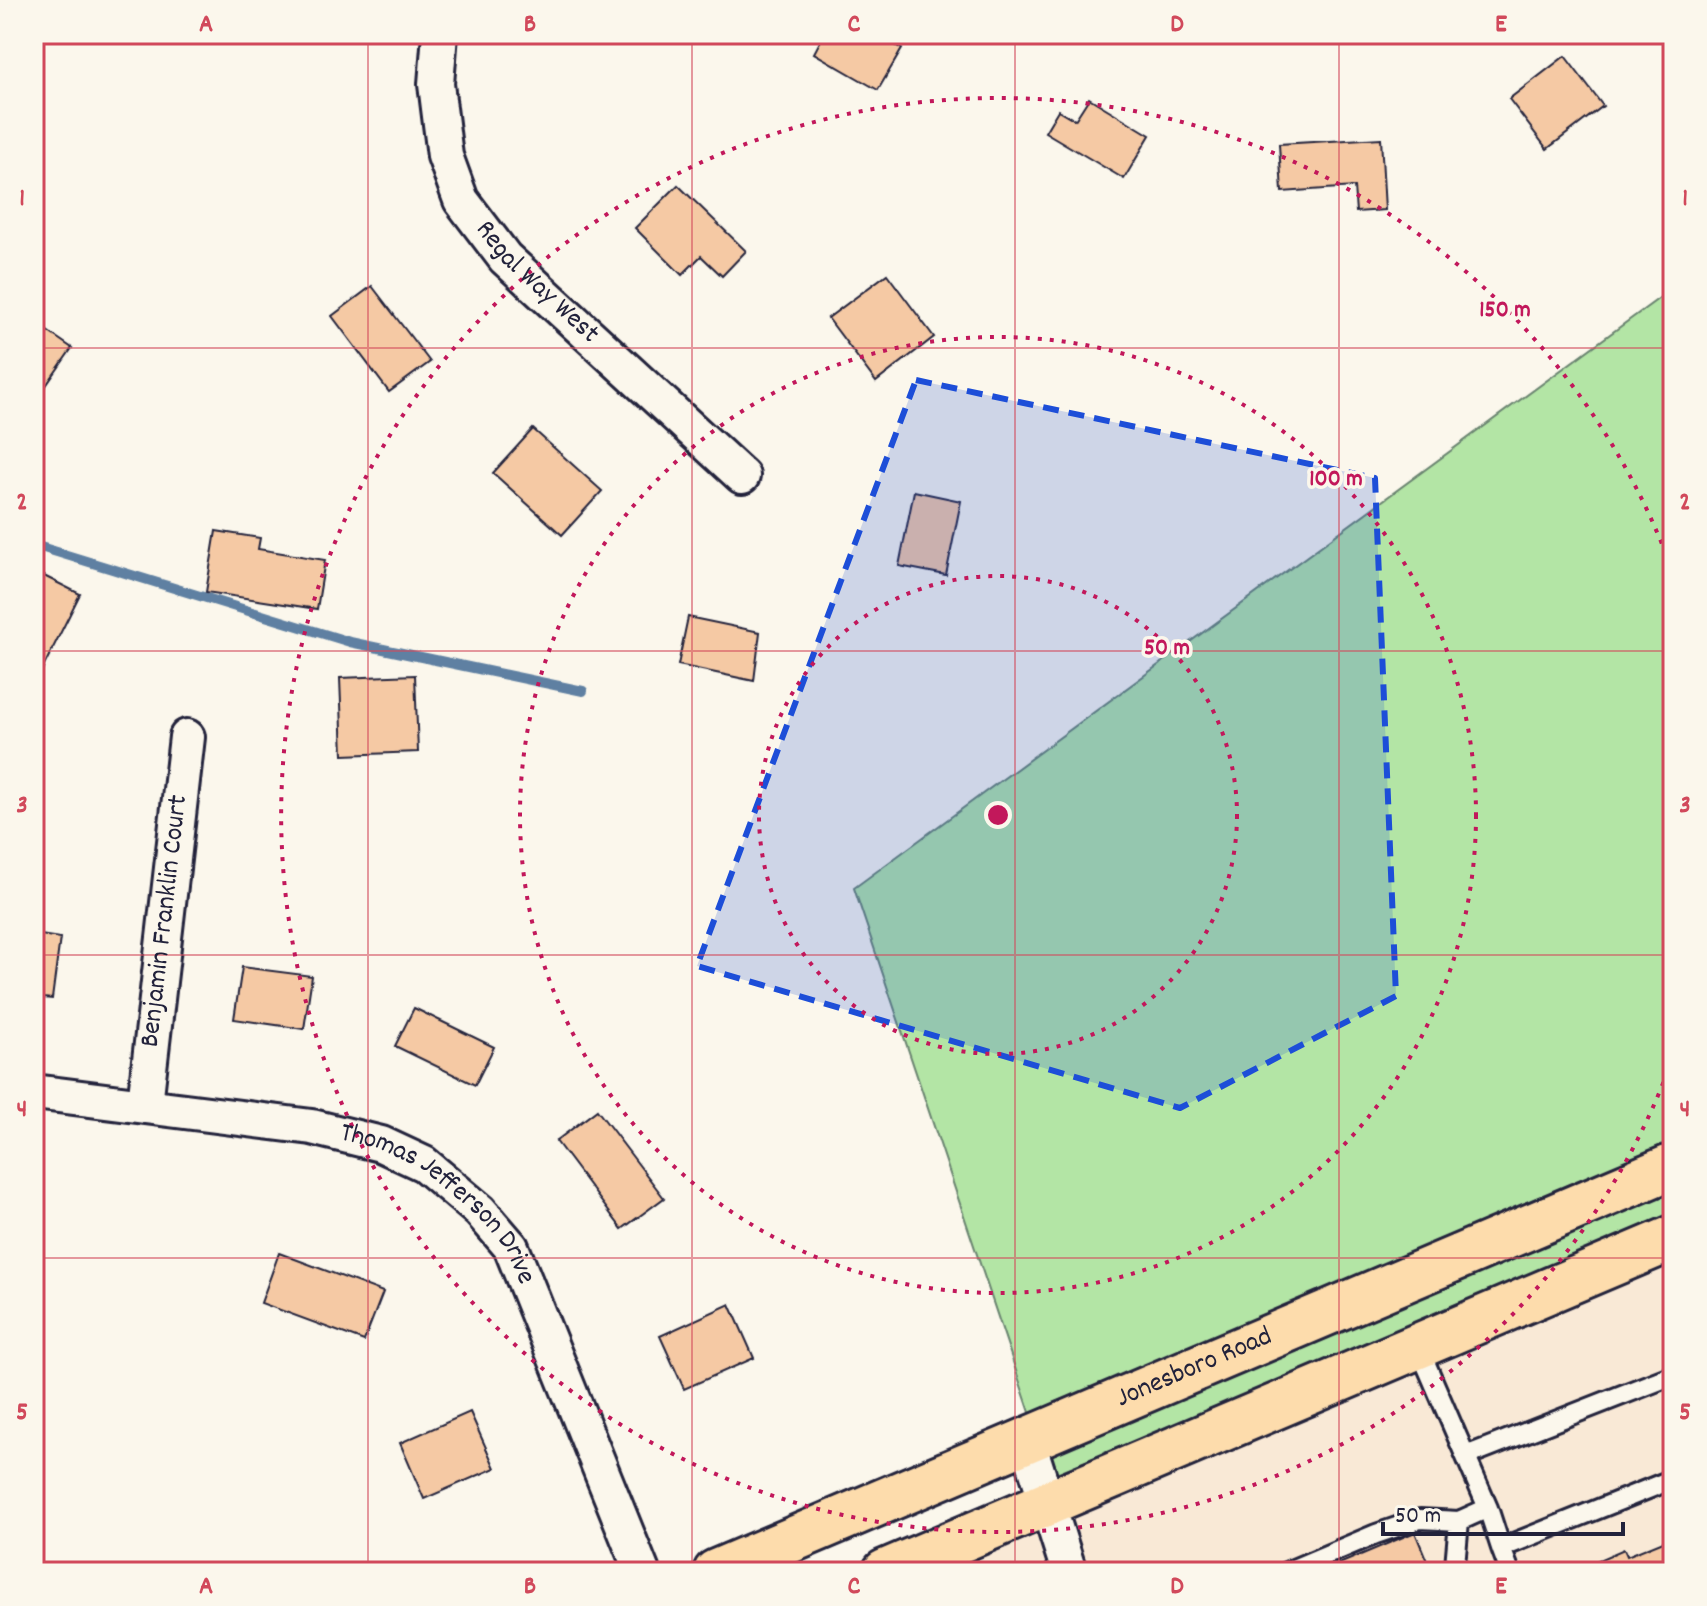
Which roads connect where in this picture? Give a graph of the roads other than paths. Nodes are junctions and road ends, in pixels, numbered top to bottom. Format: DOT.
graph roads {
  1 [pos="440,34"];
  2 [pos="742,476"];
  3 [pos="187,737"];
  4 [pos="34,1092"];
  5 [pos="145,1104"];
  6 [pos="1673,1166"];
  7 [pos="1673,1238"];
  8 [pos="1418,1346"];
  9 [pos="1673,1375"];
  10 [pos="1027,1439"];
  11 [pos="1466,1456"];
  12 [pos="1673,1479"];
  13 [pos="1047,1502"];
  14 [pos="1488,1508"];
  15 [pos="1459,1521"];
  16 [pos="1501,1548"];
  17 [pos="1310,1568"];
  18 [pos="642,1572"];
  19 [pos="716,1572"];
  20 [pos="885,1572"];
  21 [pos="1069,1572"];
  22 [pos="1286,1572"];
  23 [pos="1450,1572"];
  24 [pos="1510,1572"];
  1 -- 2 [label="street, Regal Way West"];
  3 -- 5 [label="street, Benjamin Franklin Court"];
  4 -- 5 [label="street, Thomas Jefferson Drive"];
  5 -- 18 [label="street, Thomas Jefferson Drive"];
  6 -- 10 [label="main road, Jonesboro Road"];
  7 -- 8 [label="main road"];
  8 -- 11 [label="lane"];
  8 -- 13 [label="main road"];
  9 -- 11 [label="lane"];
  10 -- 13 [label="street"];
  10 -- 19 [label="main road, Jonesboro Road"];
  11 -- 14 [label="lane"];
  12 -- 16 [label="lane"];
  13 -- 20 [label="main road"];
  13 -- 21 [label="street"];
  14 -- 15 [label="lane"];
  14 -- 16 [label="lane"];
  15 -- 17 [label="lane"];
  15 -- 23 [label="lane"];
  16 -- 24 [label="lane"];
  17 -- 22 [label="lane"];
}
